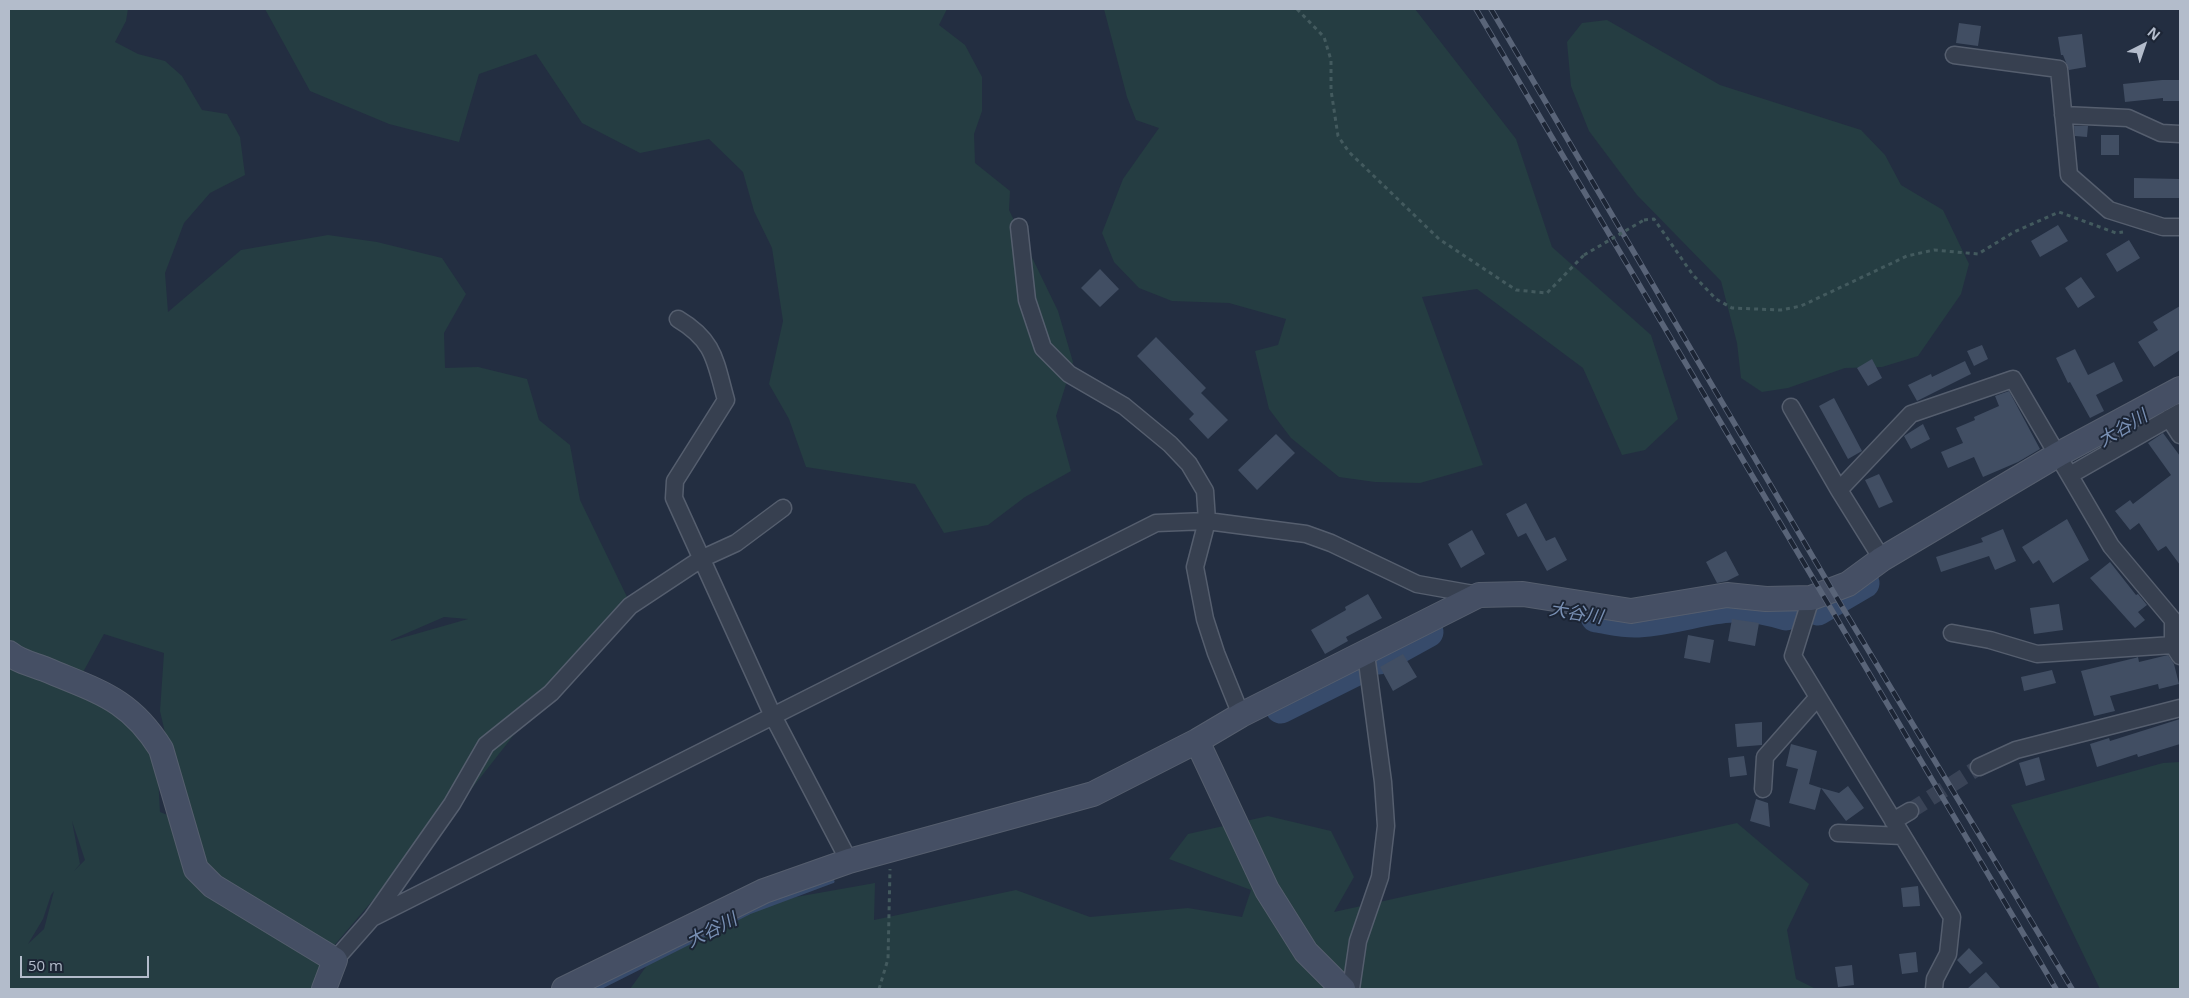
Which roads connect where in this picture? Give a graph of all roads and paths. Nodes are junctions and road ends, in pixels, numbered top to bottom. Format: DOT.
graph roads {
  1 [pos="1298,9"];
  2 [pos="1954,55"];
  3 [pos="2063,115"];
  4 [pos="2180,134"];
  5 [pos="1019,227"];
  6 [pos="2180,227"];
  7 [pos="2126,232"];
  8 [pos="678,319"];
  9 [pos="2180,389"];
  10 [pos="1791,407"];
  11 [pos="2175,415"];
  12 [pos="2180,435"];
  13 [pos="2064,464"];
  14 [pos="1839,490"];
  15 [pos="783,508"];
  16 [pos="1207,520"];
  17 [pos="701,559"];
  18 [pos="1882,560"];
  19 [pos="1479,595"];
  20 [pos="1811,598"];
  21 [pos="2177,618"];
  22 [pos="1952,633"];
  23 [pos="2176,650"];
  24 [pos="9,653"];
  25 [pos="1366,654"];
  26 [pos="1818,696"];
  27 [pos="2180,708"];
  28 [pos="1241,715"];
  29 [pos="773,716"];
  30 [pos="1198,741"];
  31 [pos="1979,767"];
  32 [pos="1763,789"];
  33 [pos="1910,811"];
  34 [pos="1893,821"];
  35 [pos="1838,833"];
  36 [pos="1902,836"];
  37 [pos="890,851"];
  38 [pos="849,861"];
  39 [pos="372,918"];
  40 [pos="335,960"];
  41 [pos="324,989"];
  42 [pos="564,989"];
  43 [pos="879,989"];
  44 [pos="1343,989"];
  45 [pos="1351,989"];
  46 [pos="1934,989"];
  1 -- 7 [label="path, bridge"];
  2 -- 3 [label="street"];
  3 -- 4 [label="street"];
  3 -- 6 [label="street"];
  5 -- 16 [label="street"];
  8 -- 17 [label="street"];
  9 -- 13 [label="street"];
  10 -- 14 [label="street"];
  11 -- 12 [label="street"];
  11 -- 13 [label="street"];
  13 -- 14 [label="street"];
  13 -- 18 [label="street"];
  13 -- 21 [label="street"];
  14 -- 18 [label="street"];
  15 -- 17 [label="street"];
  16 -- 19 [label="street"];
  16 -- 28 [label="street"];
  16 -- 29 [label="street"];
  17 -- 29 [label="street"];
  17 -- 39 [label="street"];
  18 -- 20 [label="street"];
  19 -- 20 [label="street"];
  19 -- 25 [label="street"];
  20 -- 26 [label="street"];
  21 -- 23 [label="street"];
  22 -- 23 [label="street"];
  24 -- 40 [label="street"];
  25 -- 28 [label="street"];
  25 -- 45 [label="street"];
  26 -- 32 [label="street"];
  26 -- 34 [label="street"];
  27 -- 31 [label="street"];
  28 -- 30 [label="street"];
  29 -- 38 [label="street"];
  29 -- 39 [label="street"];
  30 -- 37 [label="street"];
  30 -- 44 [label="street"];
  33 -- 34 [label="street"];
  34 -- 36 [label="street"];
  35 -- 36 [label="street"];
  36 -- 46 [label="street"];
  37 -- 38 [label="street"];
  37 -- 43 [label="path"];
  38 -- 42 [label="street"];
  39 -- 40 [label="street"];
  40 -- 41 [label="street"];
}
